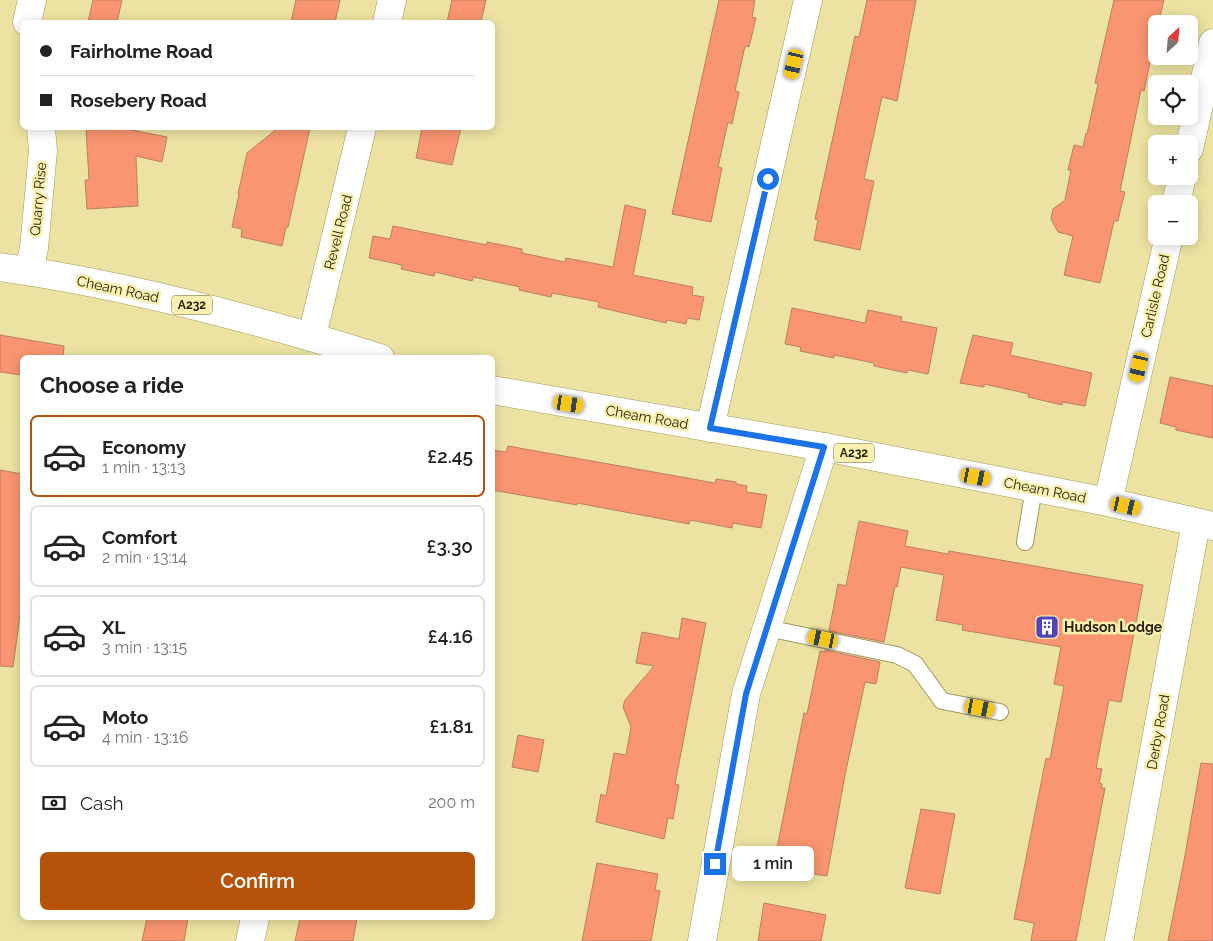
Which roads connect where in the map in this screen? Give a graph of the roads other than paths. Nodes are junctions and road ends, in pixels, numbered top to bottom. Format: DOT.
graph roads {
  1 [pos="32,0"];
  2 [pos="392,0"];
  3 [pos="808,0"];
  4 [pos="27,20"];
  5 [pos="387,20"];
  6 [pos="1213,43"];
  7 [pos="42,130"];
  8 [pos="362,130"];
  9 [pos="1192,135"];
  10 [pos="1167,245"];
  11 [pos="0,267"];
  12 [pos="29,271"];
  13 [pos="312,336"];
  14 [pos="365,355"];
  15 [pos="495,391"];
  16 [pos="710,428"];
  17 [pos="824,447"];
  18 [pos="1034,488"];
  19 [pos="1108,502"];
  20 [pos="1205,524"];
  21 [pos="1025,542"];
  22 [pos="767,628"];
  23 [pos="1000,712"];
  24 [pos="255,920"];
  25 [pos="250,941"];
  26 [pos="702,941"];
  27 [pos="1119,941"];
  1 -- 4 [label="main road"];
  2 -- 5 [label="main road"];
  3 -- 16 [label="main road"];
  6 -- 9 [label="main road"];
  7 -- 12 [label="main road, Quarry Rise"];
  8 -- 13 [label="main road, Revell Road"];
  10 -- 19 [label="main road, Carlisle Road"];
  11 -- 12 [label="main road, Cheam Road / A232"];
  12 -- 13 [label="main road, Cheam Road / A232"];
  13 -- 14 [label="main road, Cheam Road / A232"];
  15 -- 16 [label="main road, Cheam Road / A232"];
  16 -- 17 [label="main road, Cheam Road / A232"];
  17 -- 18 [label="main road, Cheam Road / A232"];
  17 -- 22 [label="main road"];
  18 -- 19 [label="main road, Cheam Road / A232"];
  18 -- 21 [label="lane"];
  19 -- 20 [label="main road, Cheam Road / A232"];
  20 -- 27 [label="main road, Derby Road"];
  22 -- 23 [label="lane"];
  22 -- 26 [label="main road"];
  24 -- 25 [label="main road"];
}
